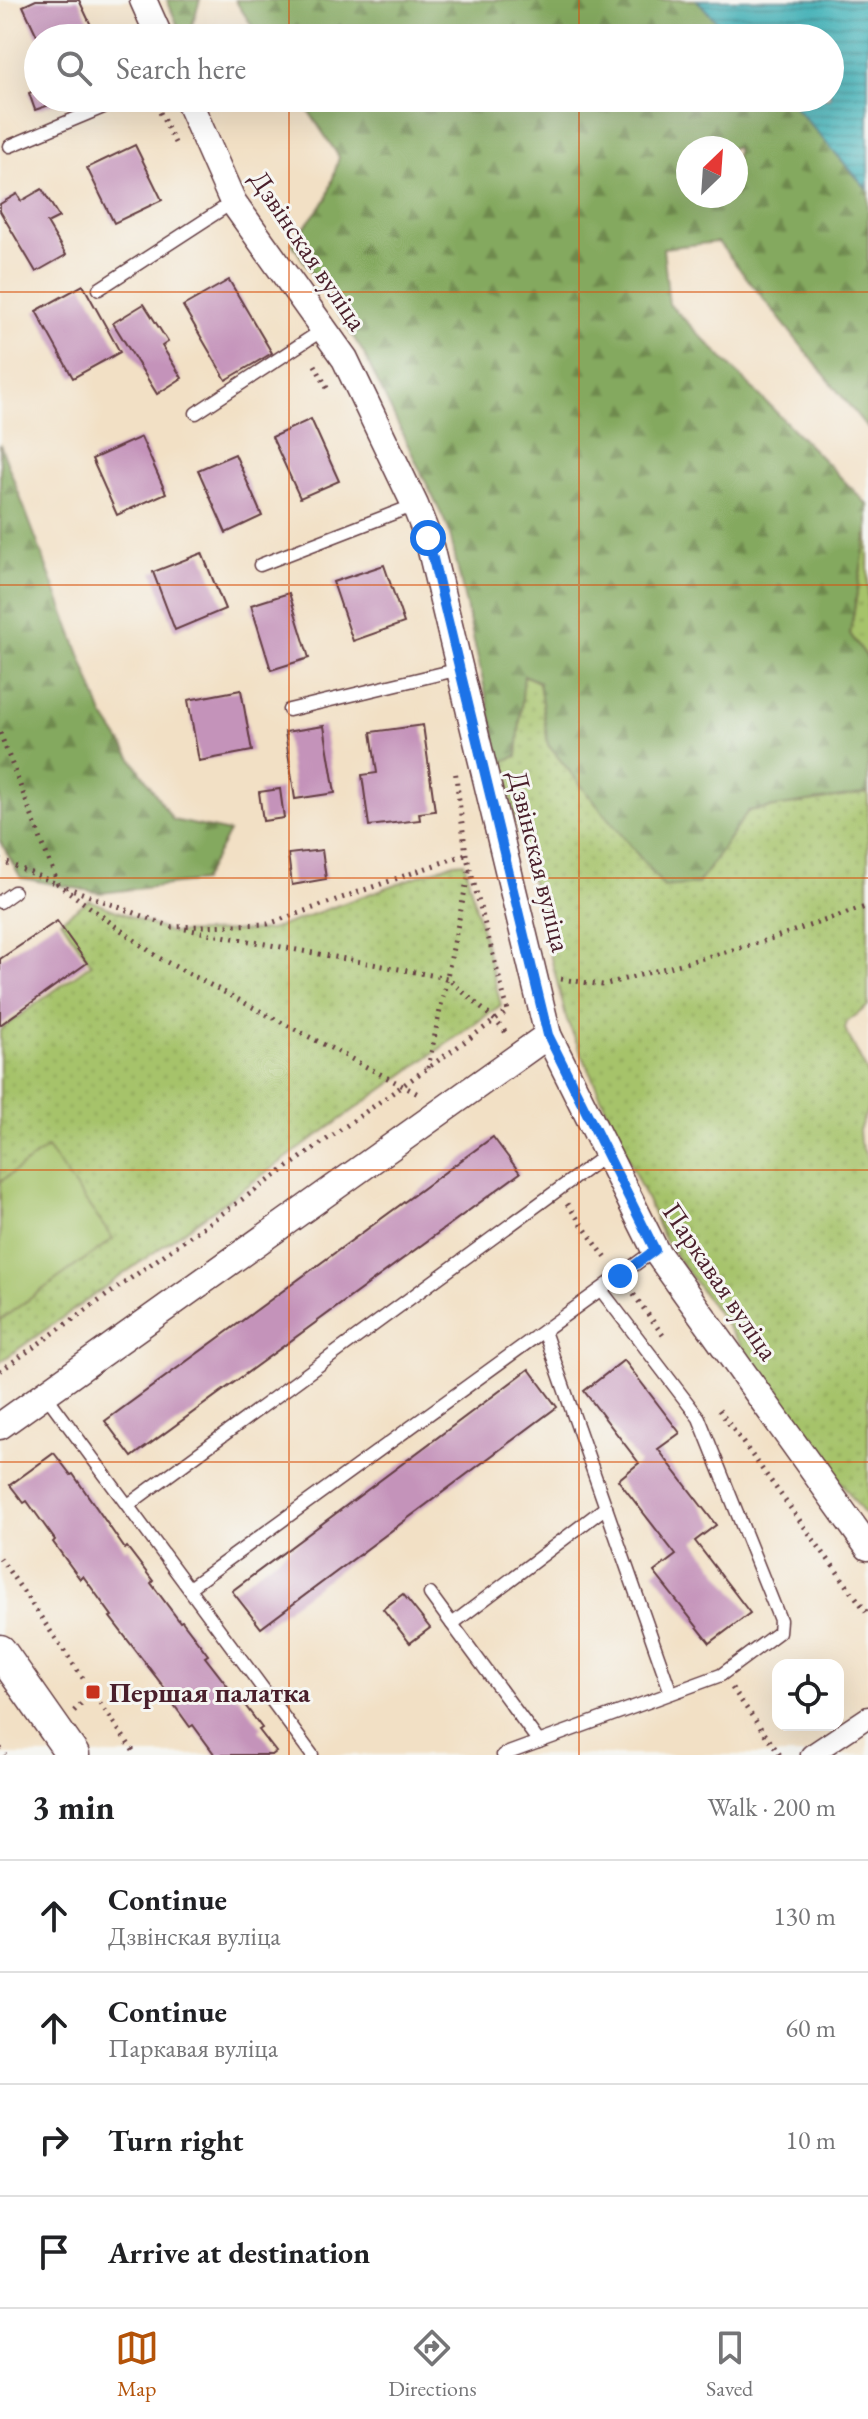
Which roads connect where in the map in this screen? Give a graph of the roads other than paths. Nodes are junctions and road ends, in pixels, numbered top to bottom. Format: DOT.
graph roads {
  1 [pos="143,0"];
  2 [pos="154,24"];
  3 [pos="91,112"];
  4 [pos="193,112"];
  5 [pos="10,146"];
  6 [pos="233,202"];
  7 [pos="99,289"];
  8 [pos="313,336"];
  9 [pos="196,413"];
  10 [pos="415,505"];
  11 [pos="260,565"];
  12 [pos="460,669"];
  13 [pos="289,710"];
  14 [pos="14,892"];
  15 [pos="0,902"];
  16 [pos="548,1035"];
  17 [pos="607,1154"];
  18 [pos="655,1250"];
  19 [pos="601,1290"];
  20 [pos="544,1331"];
  21 [pos="45,1394"];
  22 [pos="0,1426"];
  23 [pos="128,1505"];
  24 [pos="606,1507"];
  25 [pos="868,1547"];
  26 [pos="189,1588"];
  27 [pos="430,1594"];
  28 [pos="452,1624"];
  29 [pos="0,1651"];
  30 [pos="671,1693"];
  31 [pos="868,1717"];
  32 [pos="539,1742"];
  33 [pos="73,1755"];
  34 [pos="312,1755"];
  35 [pos="503,1755"];
  36 [pos="811,1755"];
  1 -- 2 [label="street"];
  3 -- 5 [label="lane"];
  4 -- 6 [label="street, Дзвінская вуліца"];
  6 -- 7 [label="lane"];
  6 -- 8 [label="street, Дзвінская вуліца"];
  8 -- 9 [label="lane"];
  8 -- 10 [label="street, Дзвінская вуліца"];
  10 -- 11 [label="lane"];
  10 -- 12 [label="street, Дзвінская вуліца"];
  12 -- 13 [label="lane"];
  12 -- 16 [label="street, Дзвінская вуліца"];
  14 -- 15 [label="lane"];
  16 -- 17 [label="street, Паркавая вуліца"];
  16 -- 21 [label="street"];
  17 -- 18 [label="street, Паркавая вуліца"];
  17 -- 23 [label="lane"];
  18 -- 19 [label="lane"];
  18 -- 25 [label="street, Паркавая вуліца"];
  19 -- 20 [label="lane"];
  19 -- 30 [label="lane"];
  20 -- 24 [label="lane"];
  20 -- 26 [label="lane"];
  21 -- 22 [label="street"];
  21 -- 23 [label="lane"];
  23 -- 26 [label="lane"];
  24 -- 28 [label="lane"];
  24 -- 30 [label="lane"];
  26 -- 34 [label="lane"];
  27 -- 28 [label="lane"];
  28 -- 32 [label="lane"];
  29 -- 33 [label="street"];
  30 -- 32 [label="lane"];
  31 -- 36 [label="street"];
  32 -- 35 [label="lane"];
}
